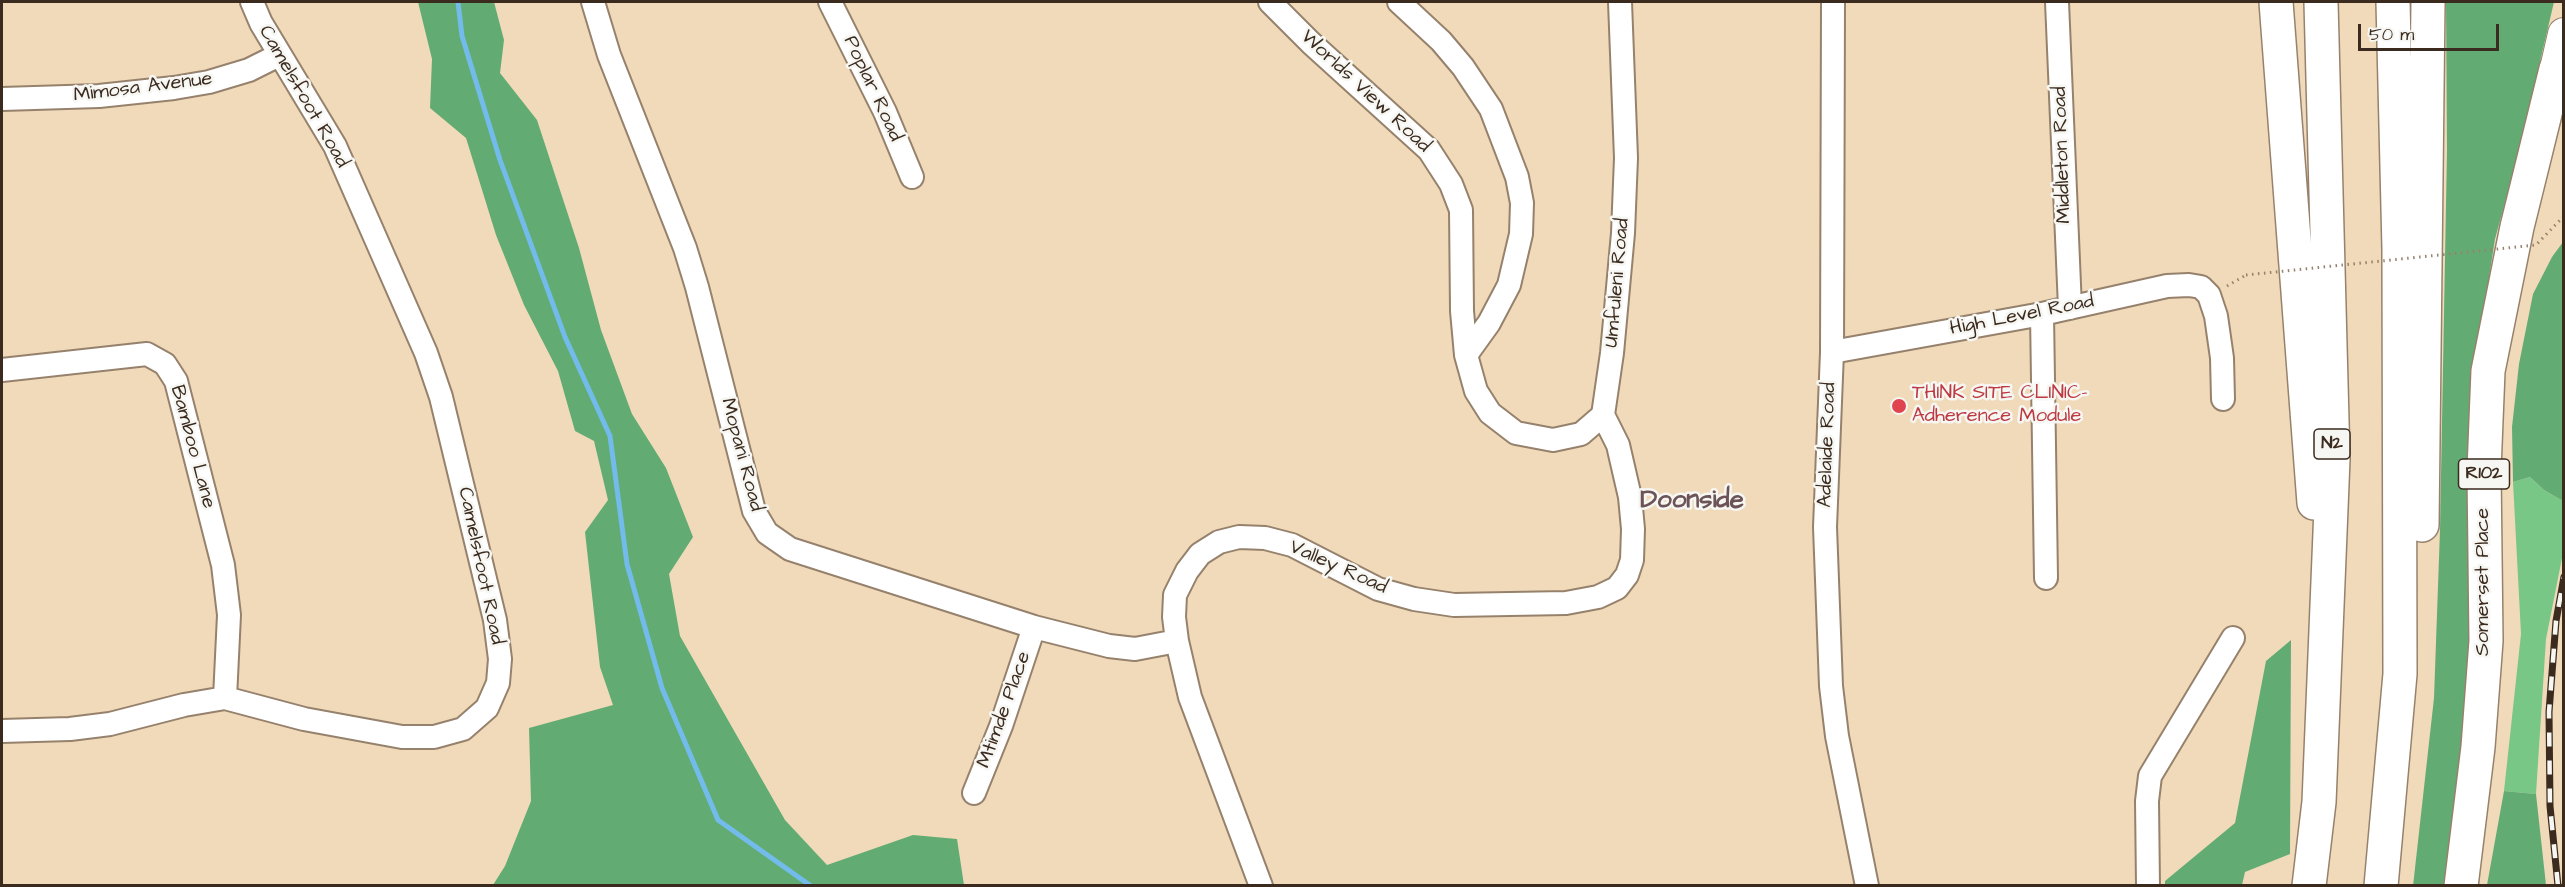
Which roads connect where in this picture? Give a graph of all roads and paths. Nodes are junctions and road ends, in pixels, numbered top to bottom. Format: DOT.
graph roads {
  1 [pos="252,2"];
  2 [pos="593,2"];
  3 [pos="830,2"];
  4 [pos="1270,2"];
  5 [pos="1399,2"];
  6 [pos="1620,2"];
  7 [pos="1833,2"];
  8 [pos="2057,2"];
  9 [pos="2276,2"];
  10 [pos="2321,2"];
  11 [pos="2393,2"];
  12 [pos="2428,2"];
  13 [pos="2564,34"];
  14 [pos="279,55"];
  15 [pos="2560,71"];
  16 [pos="2,99"];
  17 [pos="912,177"];
  18 [pos="2564,216"];
  19 [pos="2246,275"];
  20 [pos="2070,308"];
  21 [pos="2042,314"];
  22 [pos="1832,352"];
  23 [pos="1466,355"];
  24 [pos="2,370"];
  25 [pos="2223,399"];
  26 [pos="1603,415"];
  27 [pos="2330,553"];
  28 [pos="2046,578"];
  29 [pos="1034,627"];
  30 [pos="2233,638"];
  31 [pos="1177,641"];
  32 [pos="2400,674"];
  33 [pos="225,698"];
  34 [pos="2,731"];
  35 [pos="974,794"];
  36 [pos="1261,885"];
  37 [pos="1867,885"];
  38 [pos="2148,885"];
  39 [pos="2309,885"];
  40 [pos="2381,885"];
  41 [pos="2461,885"];
  1 -- 14 [label="street, Camelsfoot Road"];
  2 -- 29 [label="street, Mopani Road"];
  3 -- 17 [label="street, Poplar Road"];
  4 -- 23 [label="street, Worlds View Road"];
  5 -- 23 [label="street"];
  6 -- 26 [label="street, Umfuleni Road"];
  7 -- 22 [label="street, Adelaide Road"];
  8 -- 20 [label="street, Middleton Road"];
  9 -- 27 [label="main road"];
  10 -- 27 [label="main road, N2"];
  11 -- 32 [label="main road"];
  12 -- 32 [label="main road"];
  13 -- 15 [label="street"];
  14 -- 16 [label="street, Mimosa Avenue"];
  14 -- 33 [label="street, Camelsfoot Road"];
  15 -- 41 [label="main road, Somerset Place / R102"];
  18 -- 19 [label="path, bridge"];
  20 -- 21 [label="street, High Level Road"];
  20 -- 25 [label="street, High Level Road"];
  21 -- 22 [label="street, High Level Road"];
  21 -- 28 [label="street"];
  22 -- 37 [label="street, Adelaide Road"];
  23 -- 26 [label="street, Worlds View Road"];
  24 -- 33 [label="street, Bamboo Lane"];
  26 -- 31 [label="street, Valley Road"];
  27 -- 39 [label="main road, N2"];
  29 -- 31 [label="street, Mopani Road"];
  29 -- 35 [label="street, Mtimde Place"];
  30 -- 38 [label="street"];
  31 -- 36 [label="street, Valley Road"];
  32 -- 40 [label="main road"];
  33 -- 34 [label="street, Camelsfoot Road"];
}
